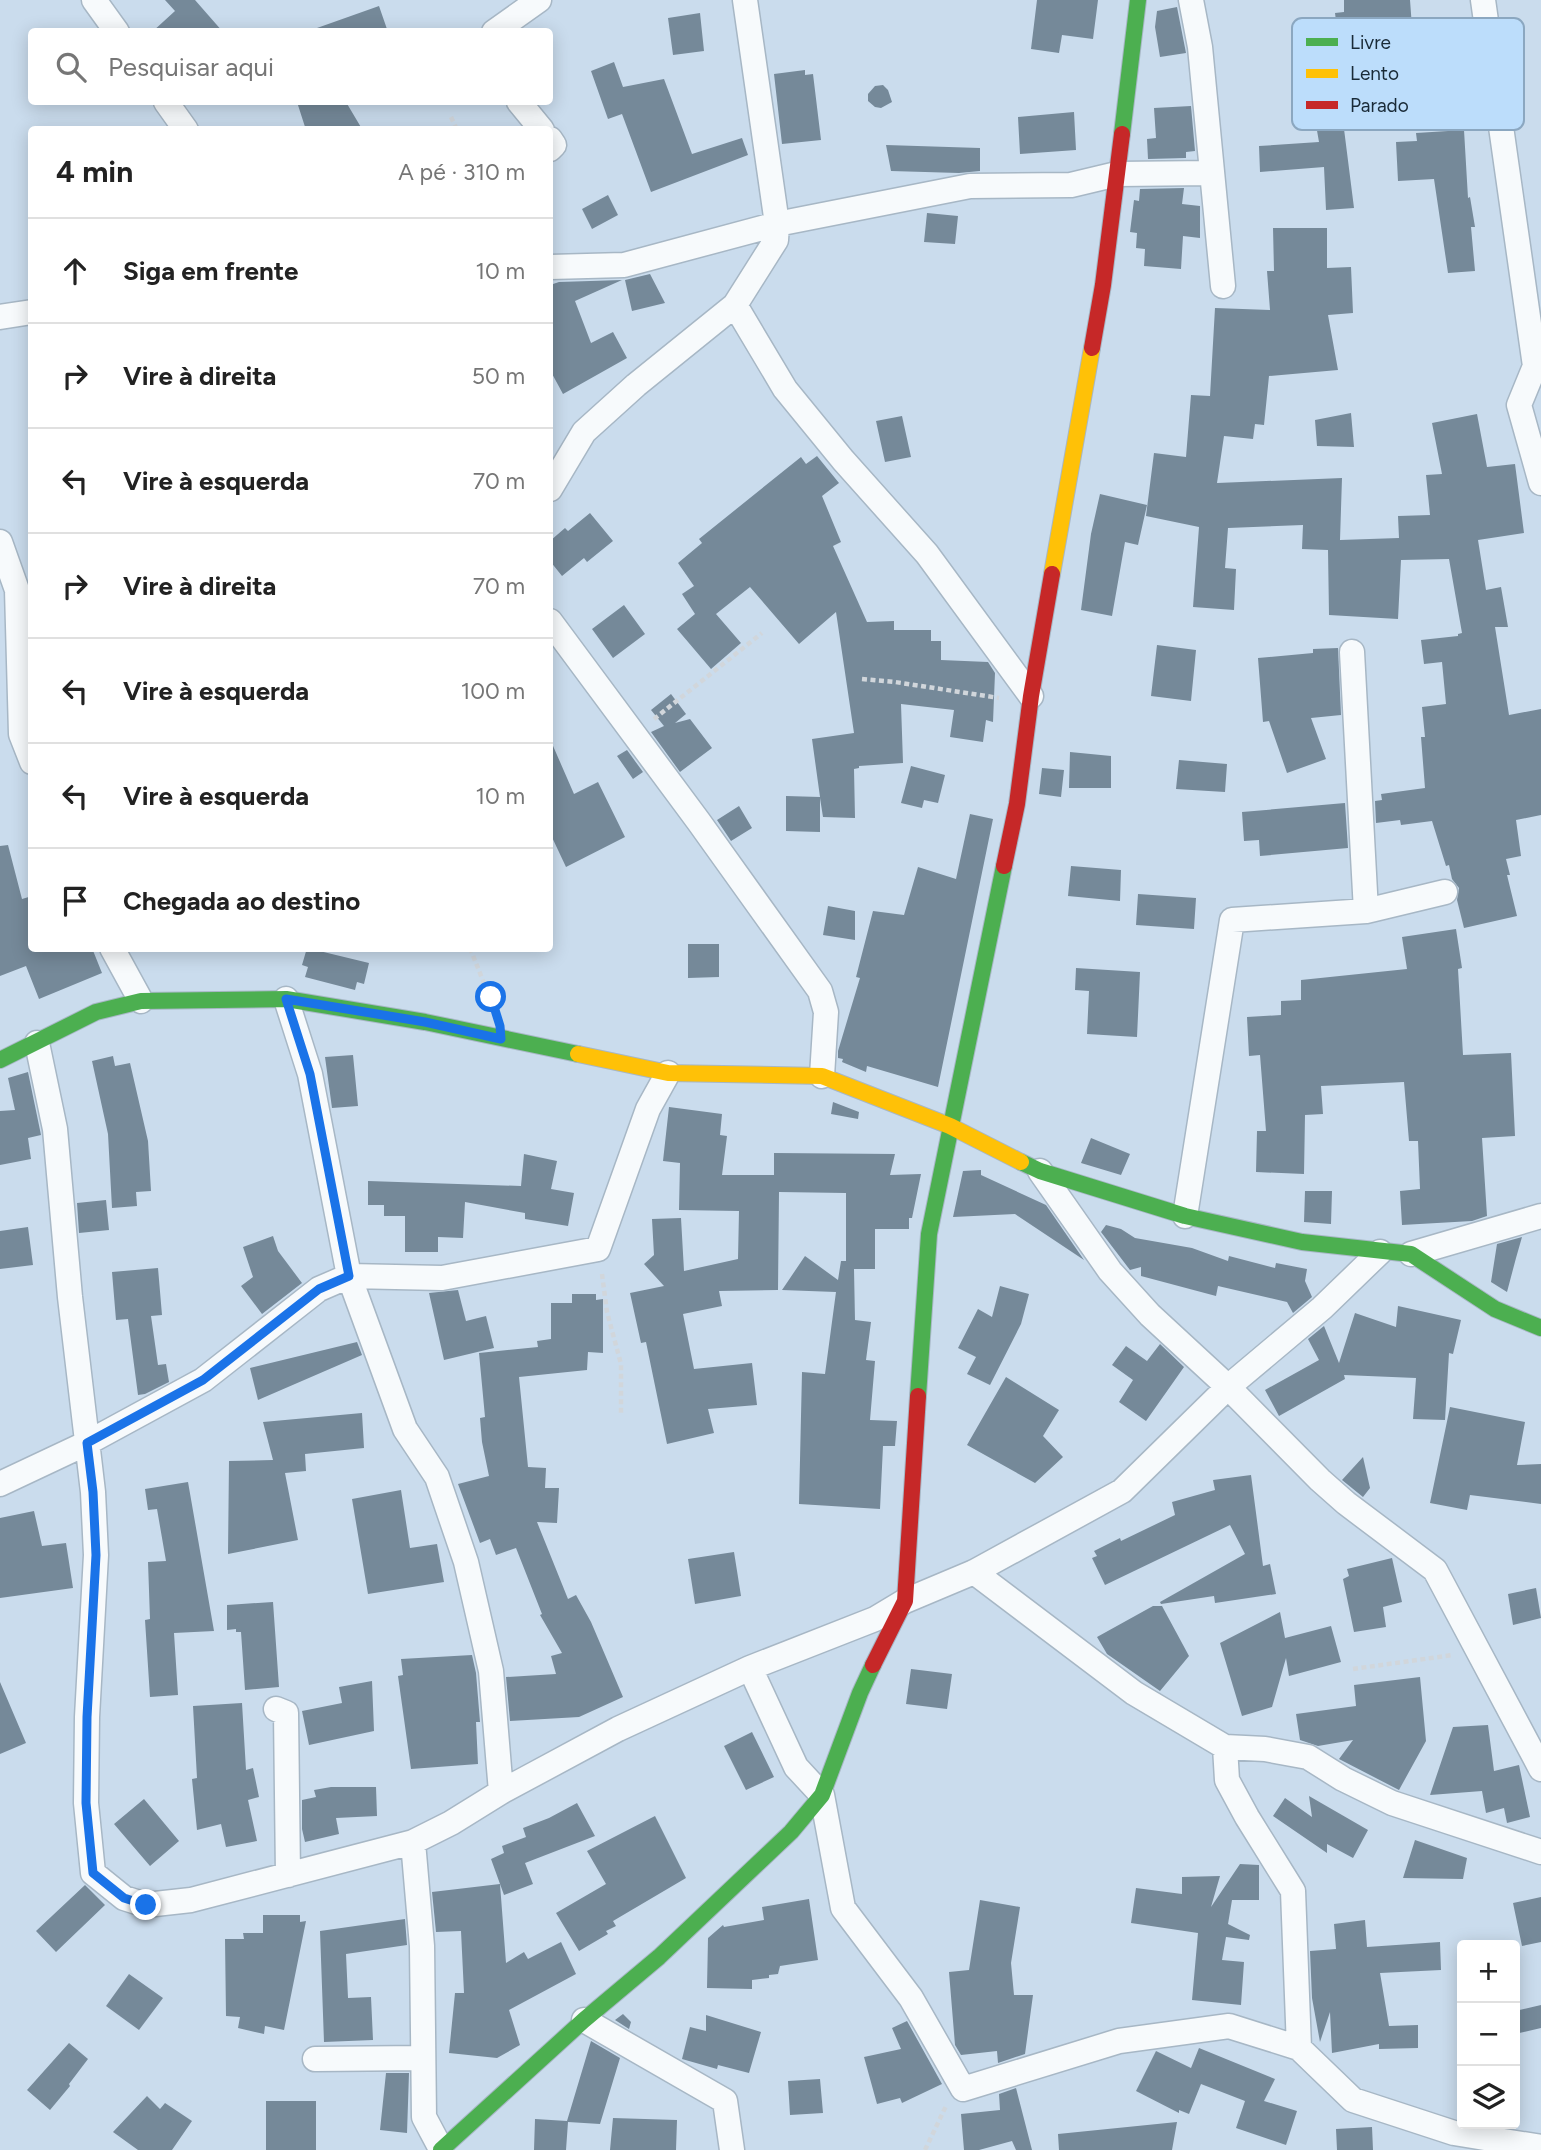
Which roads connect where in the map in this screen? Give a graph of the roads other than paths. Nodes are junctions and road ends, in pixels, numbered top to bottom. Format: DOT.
graph roads {
  1 [pos="539,0"];
  2 [pos="745,0"];
  3 [pos="1138,0"];
  4 [pos="1191,0"];
  5 [pos="1483,0"];
  6 [pos="99,2"];
  7 [pos="1486,18"];
  8 [pos="115,28"];
  9 [pos="500,28"];
  10 [pos="168,105"];
  11 [pos="521,105"];
  12 [pos="183,126"];
  13 [pos="539,126"];
  14 [pos="1501,130"];
  15 [pos="1212,173"];
  16 [pos="1117,174"];
  17 [pos="777,224"];
  18 [pos="553,267"];
  19 [pos="1223,286"];
  20 [pos="735,305"];
  21 [pos="28,314"];
  22 [pos="0,317"];
  23 [pos="1541,483"];
  24 [pos="553,484"];
  25 [pos="0,542"];
  26 [pos="553,625"];
  27 [pos="1352,652"];
  28 [pos="1031,699"];
  29 [pos="11,736"];
  30 [pos="28,757"];
  31 [pos="1445,892"];
  32 [pos="1366,911"];
  33 [pos="122,953"];
  34 [pos="286,999"];
  35 [pos="141,1001"];
  36 [pos="37,1043"];
  37 [pos="0,1060"];
  38 [pos="668,1073"];
  39 [pos="822,1076"];
  40 [pos="950,1126"];
  41 [pos="1040,1171"];
  42 [pos="1185,1216"];
  43 [pos="1541,1216"];
  44 [pos="1380,1252"];
  45 [pos="1411,1254"];
  46 [pos="349,1276"];
  47 [pos="1541,1328"];
  48 [pos="1228,1387"];
  49 [pos="87,1443"];
  50 [pos="0,1484"];
  51 [pos="974,1572"];
  52 [pos="905,1601"];
  53 [pos="750,1668"];
  54 [pos="276,1709"];
  55 [pos="1225,1747"];
  56 [pos="1541,1769"];
  57 [pos="501,1792"];
  58 [pos="822,1796"];
  59 [pos="413,1842"];
  60 [pos="1541,1852"];
  61 [pos="288,1875"];
  62 [pos="584,2020"];
  63 [pos="1299,2048"];
  64 [pos="423,2058"];
  65 [pos="315,2059"];
  66 [pos="1452,2141"];
  67 [pos="1541,2147"];
  68 [pos="441,2150"];
  69 [pos="732,2150"];
  1 -- 9 [label="street"];
  2 -- 17 [label="street"];
  3 -- 16 [label="street"];
  4 -- 15 [label="street"];
  5 -- 7 [label="street"];
  6 -- 8 [label="street"];
  10 -- 12 [label="street"];
  11 -- 13 [label="street"];
  14 -- 23 [label="street"];
  15 -- 16 [label="street"];
  15 -- 19 [label="street"];
  16 -- 17 [label="street"];
  16 -- 28 [label="street"];
  17 -- 18 [label="street"];
  17 -- 20 [label="street"];
  20 -- 24 [label="street"];
  20 -- 28 [label="street"];
  21 -- 22 [label="street"];
  25 -- 29 [label="street"];
  26 -- 39 [label="street"];
  27 -- 32 [label="street"];
  28 -- 40 [label="street"];
  29 -- 30 [label="street"];
  31 -- 32 [label="street"];
  32 -- 42 [label="street"];
  33 -- 35 [label="street"];
  34 -- 35 [label="street"];
  34 -- 38 [label="street"];
  34 -- 46 [label="street"];
  35 -- 36 [label="street"];
  36 -- 37 [label="street"];
  36 -- 49 [label="street"];
  38 -- 39 [label="street"];
  38 -- 46 [label="street"];
  39 -- 40 [label="street"];
  40 -- 41 [label="street"];
  40 -- 52 [label="street"];
  41 -- 42 [label="street"];
  41 -- 48 [label="street"];
  42 -- 44 [label="street"];
  43 -- 45 [label="street"];
  44 -- 45 [label="street"];
  44 -- 48 [label="street"];
  45 -- 47 [label="street"];
  46 -- 49 [label="street"];
  46 -- 57 [label="street"];
  48 -- 51 [label="street"];
  48 -- 56 [label="street"];
  49 -- 50 [label="street"];
  49 -- 61 [label="street"];
  51 -- 52 [label="street"];
  51 -- 55 [label="street"];
  52 -- 53 [label="street"];
  52 -- 58 [label="street"];
  53 -- 57 [label="street"];
  53 -- 58 [label="street"];
  54 -- 61 [label="street"];
  55 -- 60 [label="street"];
  55 -- 63 [label="street"];
  57 -- 59 [label="street"];
  58 -- 62 [label="street"];
  58 -- 63 [label="street"];
  59 -- 61 [label="street"];
  59 -- 64 [label="street"];
  62 -- 68 [label="street"];
  62 -- 69 [label="street"];
  63 -- 66 [label="street"];
  64 -- 65 [label="street"];
  64 -- 68 [label="street"];
  66 -- 67 [label="street"];
}
